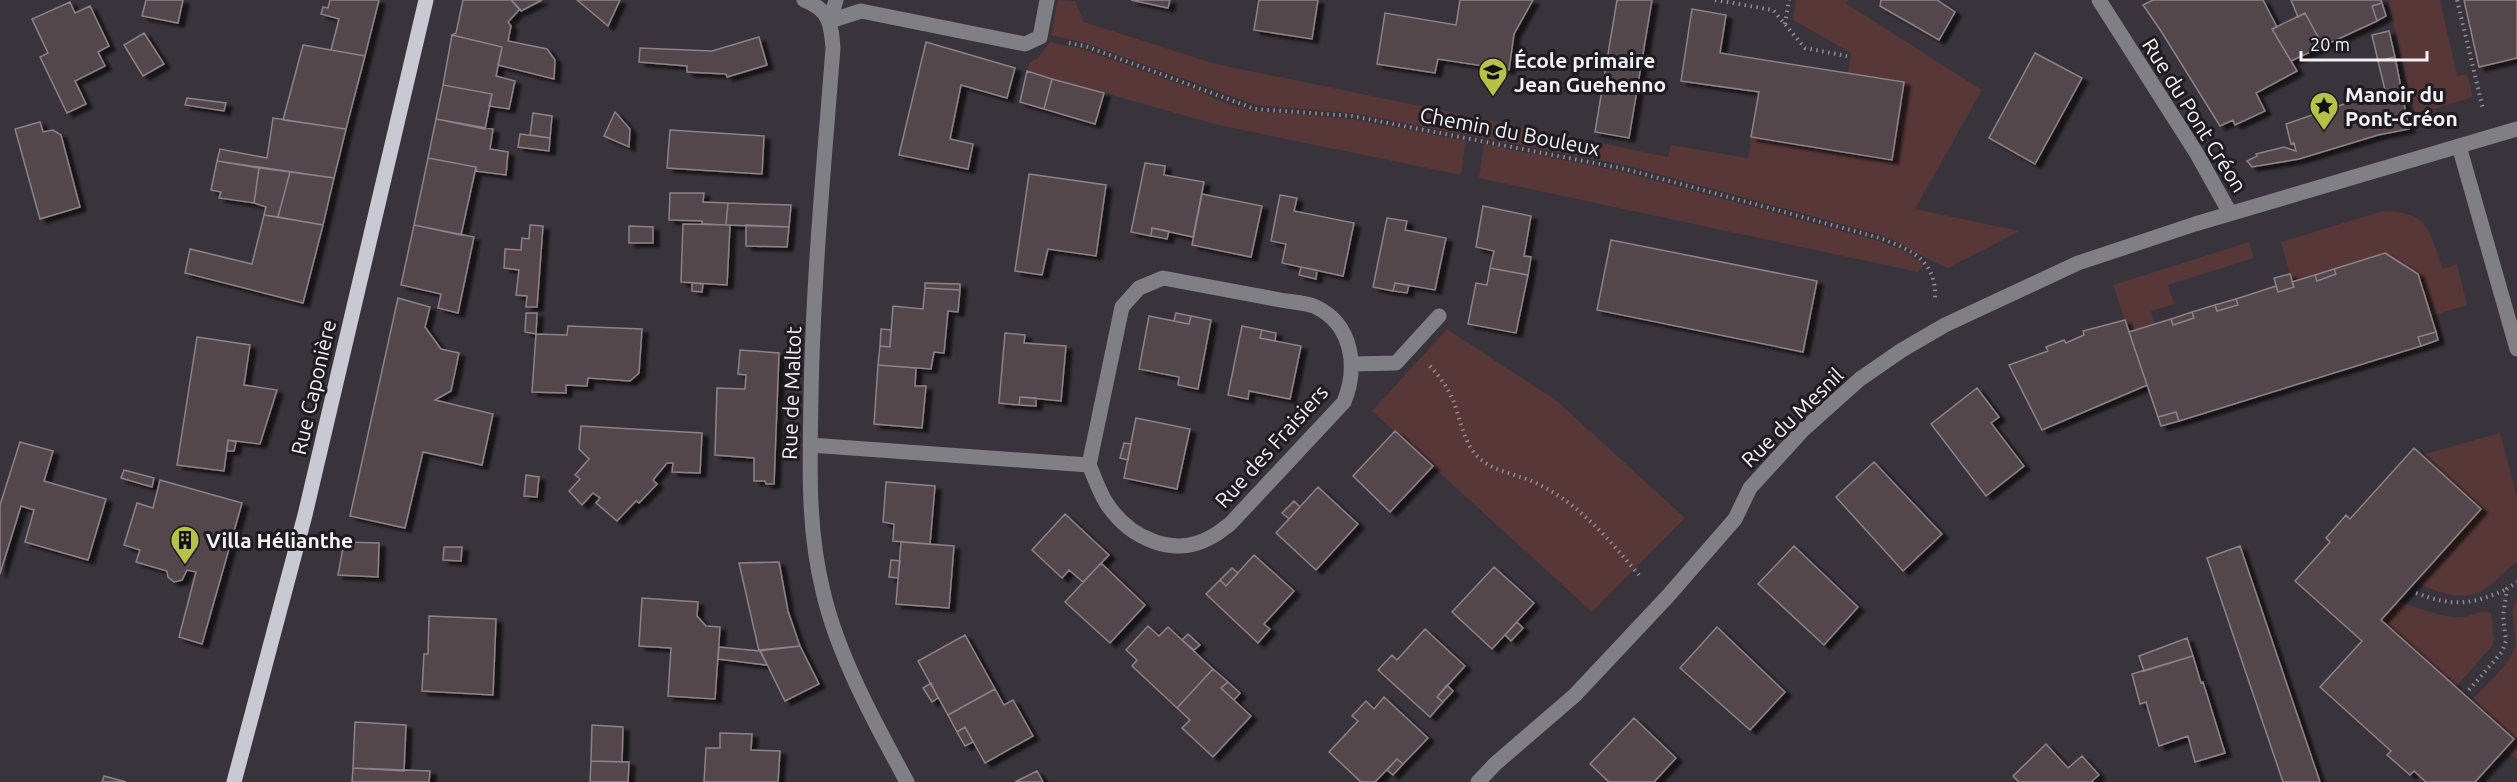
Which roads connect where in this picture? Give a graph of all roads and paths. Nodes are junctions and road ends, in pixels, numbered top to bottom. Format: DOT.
graph roads {
  1 [pos="426,0"];
  2 [pos="804,0"];
  3 [pos="836,0"];
  4 [pos="1047,0"];
  5 [pos="1715,0"];
  6 [pos="1789,0"];
  7 [pos="2099,0"];
  8 [pos="2457,0"];
  9 [pos="830,21"];
  10 [pos="1785,25"];
  11 [pos="1040,37"];
  12 [pos="1847,56"];
  13 [pos="2483,108"];
  14 [pos="2517,129"];
  15 [pos="2459,146"];
  16 [pos="2230,213"];
  17 [pos="1934,305"];
  18 [pos="1439,316"];
  19 [pos="1410,347"];
  20 [pos="2517,350"];
  21 [pos="1352,364"];
  22 [pos="810,445"];
  23 [pos="1089,465"];
  24 [pos="1640,575"];
  25 [pos="2517,582"];
  26 [pos="2507,589"];
  27 [pos="2416,593"];
  28 [pos="2469,690"];
  29 [pos="234,782"];
  30 [pos="907,782"];
  31 [pos="1478,782"];
  1 -- 29 [label="main road, Rue Caponière"];
  2 -- 9 [label="street"];
  3 -- 9 [label="street"];
  4 -- 11 [label="street"];
  5 -- 10 [label="path"];
  6 -- 10 [label="path"];
  7 -- 16 [label="street, Rue du Pont Créon"];
  8 -- 13 [label="path"];
  9 -- 11 [label="street"];
  9 -- 22 [label="street, Rue de Maltot"];
  10 -- 12 [label="path"];
  11 -- 17 [label="path, Chemin du Bouleux"];
  14 -- 15 [label="street, Rue du Pont Créon"];
  15 -- 16 [label="street, Rue du Pont Créon"];
  15 -- 20 [label="street"];
  16 -- 31 [label="street, Rue du Mesnil"];
  18 -- 19 [label="street"];
  19 -- 21 [label="street"];
  19 -- 24 [label="path"];
  21 -- 23 [label="street, Rue des Fraisiers"];
  21 -- 23 [label="street, Rue des Fraisiers"];
  22 -- 23 [label="street"];
  22 -- 30 [label="street, Rue de Maltot"];
  25 -- 26 [label="path"];
  26 -- 27 [label="path"];
  26 -- 28 [label="path"];
}
